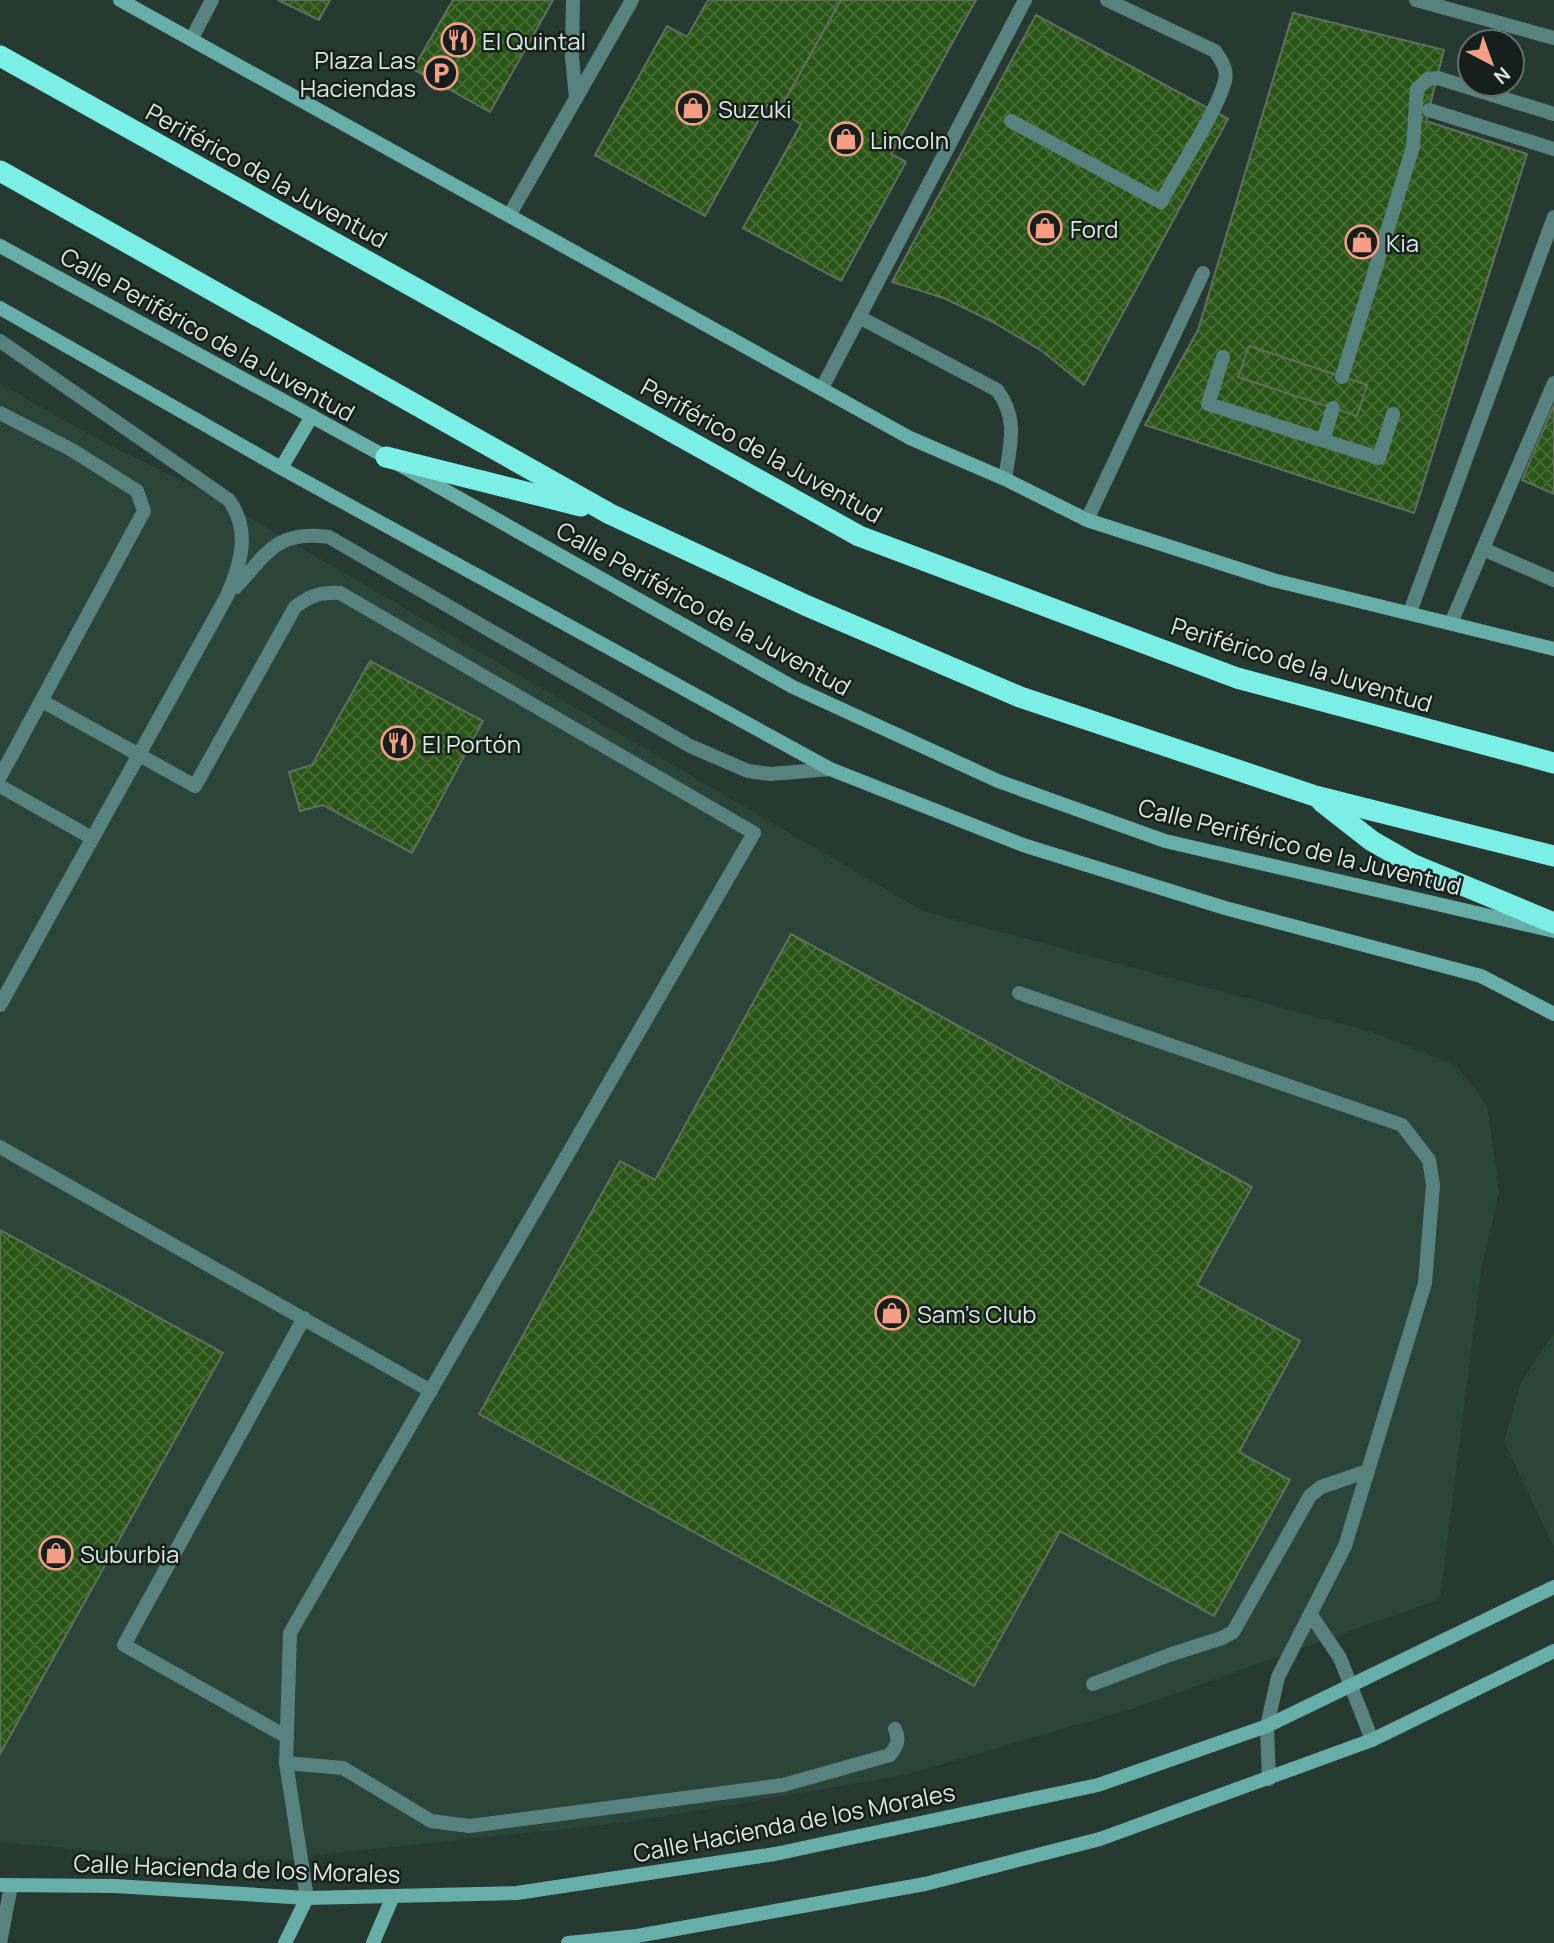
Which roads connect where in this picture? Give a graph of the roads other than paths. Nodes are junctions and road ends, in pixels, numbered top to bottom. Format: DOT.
graph roads {
  1 [pos="120,0"];
  2 [pos="212,0"];
  3 [pos="573,0"];
  4 [pos="632,0"];
  5 [pos="1025,0"];
  6 [pos="1107,0"];
  7 [pos="1416,0"];
  8 [pos="192,38"];
  9 [pos="1554,38"];
  10 [pos="0,56"];
  11 [pos="576,99"];
  12 [pos="1429,110"];
  13 [pos="1554,114"];
  14 [pos="1011,121"];
  15 [pos="1554,149"];
  16 [pos="0,171"];
  17 [pos="510,214"];
  18 [pos="1554,217"];
  19 [pos="0,246"];
  20 [pos="1203,273"];
  21 [pos="0,308"];
  22 [pos="859,317"];
  23 [pos="0,341"];
  24 [pos="1223,357"];
  25 [pos="1342,377"];
  26 [pos="1554,383"];
  27 [pos="822,388"];
  28 [pos="1333,408"];
  29 [pos="0,413"];
  30 [pos="1394,414"];
  31 [pos="312,416"];
  32 [pos="1323,440"];
  33 [pos="386,457"];
  34 [pos="281,468"];
  35 [pos="1005,479"];
  36 [pos="610,514"];
  37 [pos="1087,520"];
  38 [pos="1483,549"];
  39 [pos="1554,580"];
  40 [pos="228,596"];
  41 [pos="1409,612"];
  42 [pos="1451,623"];
  43 [pos="1554,649"];
  44 [pos="42,701"];
  45 [pos="140,754"];
  46 [pos="1554,763"];
  47 [pos="830,769"];
  48 [pos="0,777"];
  49 [pos="0,786"];
  50 [pos="1315,796"];
  51 [pos="92,838"];
  52 [pos="1554,856"];
  53 [pos="1554,923"];
  54 [pos="1554,931"];
  55 [pos="1020,993"];
  56 [pos="0,1005"];
  57 [pos="1554,1014"];
  58 [pos="0,1147"];
  59 [pos="304,1318"];
  60 [pos="431,1391"];
  61 [pos="1368,1471"];
  62 [pos="1554,1587"];
  63 [pos="1311,1615"];
  64 [pos="1554,1651"];
  65 [pos="1093,1684"];
  66 [pos="1354,1687"];
  67 [pos="1267,1726"];
  68 [pos="895,1729"];
  69 [pos="286,1737"];
  70 [pos="1372,1740"];
  71 [pos="286,1763"];
  72 [pos="1269,1779"];
  73 [pos="6,1886"];
  74 [pos="393,1896"];
  75 [pos="307,1898"];
  76 [pos="0,1943"];
  77 [pos="285,1943"];
  78 [pos="373,1943"];
  79 [pos="568,1943"];
  1 -- 8 [label="street"];
  2 -- 8 [label="street"];
  3 -- 11 [label="street"];
  4 -- 11 [label="street"];
  5 -- 22 [label="street"];
  6 -- 14 [label="street"];
  7 -- 9 [label="street"];
  8 -- 17 [label="street"];
  10 -- 46 [label="highway, Periférico de la Juventud"];
  11 -- 17 [label="street"];
  12 -- 15 [label="street"];
  13 -- 25 [label="street"];
  16 -- 36 [label="highway"];
  17 -- 27 [label="street"];
  18 -- 41 [label="street"];
  19 -- 31 [label="street, Calle Periférico de la Juventud"];
  20 -- 37 [label="street"];
  21 -- 34 [label="street"];
  22 -- 27 [label="street"];
  22 -- 35 [label="street"];
  23 -- 40 [label="street"];
  24 -- 32 [label="street"];
  26 -- 38 [label="street"];
  27 -- 35 [label="street"];
  28 -- 32 [label="street"];
  29 -- 44 [label="street"];
  30 -- 32 [label="street"];
  31 -- 33 [label="street, Calle Periférico de la Juventud"];
  31 -- 34 [label="street"];
  33 -- 36 [label="highway"];
  33 -- 54 [label="street, Calle Periférico de la Juventud"];
  34 -- 47 [label="street"];
  35 -- 37 [label="street"];
  36 -- 50 [label="highway"];
  37 -- 41 [label="street"];
  38 -- 39 [label="street"];
  38 -- 42 [label="street"];
  40 -- 45 [label="street"];
  40 -- 47 [label="street"];
  41 -- 42 [label="street"];
  42 -- 43 [label="street"];
  44 -- 45 [label="street"];
  44 -- 48 [label="street"];
  45 -- 51 [label="street"];
  45 -- 60 [label="street"];
  47 -- 57 [label="street"];
  49 -- 51 [label="street"];
  50 -- 52 [label="highway"];
  50 -- 53 [label="highway"];
  51 -- 56 [label="street"];
  55 -- 61 [label="street"];
  58 -- 59 [label="street"];
  59 -- 60 [label="street"];
  59 -- 69 [label="street"];
  60 -- 69 [label="street"];
  61 -- 63 [label="street"];
  61 -- 65 [label="street"];
  62 -- 66 [label="street, Calle Hacienda de los Morales"];
  63 -- 66 [label="street"];
  63 -- 67 [label="street"];
  64 -- 70 [label="street"];
  66 -- 67 [label="street, Calle Hacienda de los Morales"];
  66 -- 70 [label="street"];
  67 -- 72 [label="street"];
  67 -- 74 [label="street, Calle Hacienda de los Morales"];
  68 -- 71 [label="street"];
  69 -- 71 [label="street"];
  70 -- 72 [label="street"];
  71 -- 75 [label="street"];
  72 -- 79 [label="street"];
  73 -- 75 [label="street, Calle Hacienda de los Morales"];
  73 -- 76 [label="street"];
  74 -- 75 [label="street, Calle Hacienda de los Morales"];
  74 -- 78 [label="street"];
  75 -- 77 [label="street"];
}
